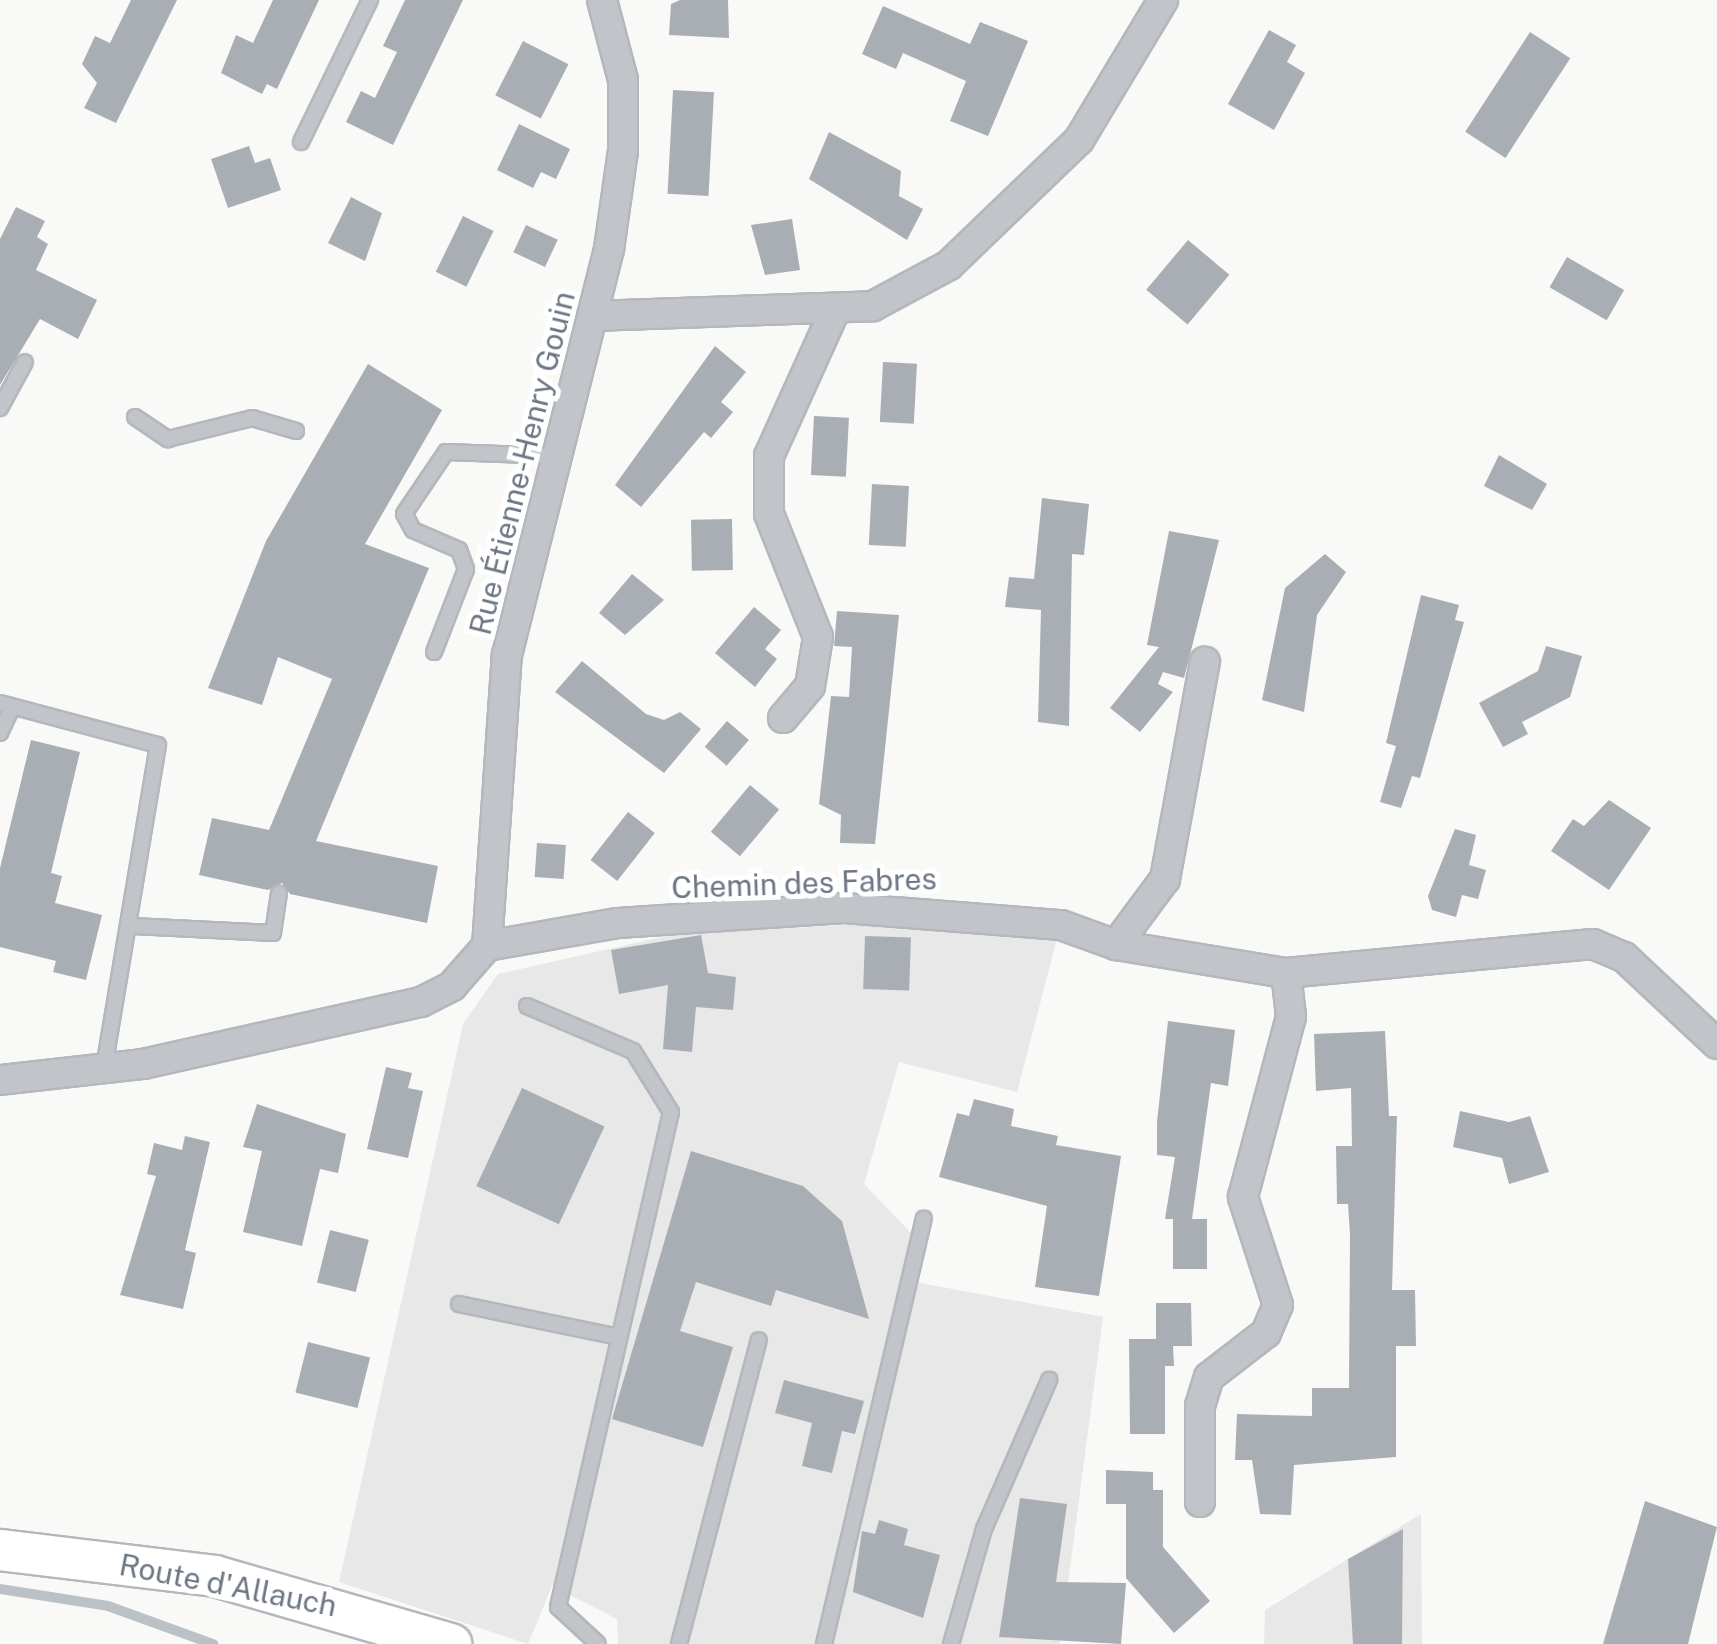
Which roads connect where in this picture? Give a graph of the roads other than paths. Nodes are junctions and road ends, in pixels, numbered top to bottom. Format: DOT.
graph roads {
  1 [pos="370,0"];
  2 [pos="602,0"];
  3 [pos="1163,0"];
  4 [pos="301,142"];
  5 [pos="835,310"];
  6 [pos="592,316"];
  7 [pos="25,362"];
  8 [pos="0,408"];
  9 [pos="136,417"];
  10 [pos="296,431"];
  11 [pos="556,456"];
  12 [pos="434,652"];
  13 [pos="1205,662"];
  14 [pos="6,705"];
  15 [pos="783,718"];
  16 [pos="0,733"];
  17 [pos="279,893"];
  18 [pos="132,926"];
  19 [pos="1116,945"];
  20 [pos="487,946"];
  21 [pos="1286,973"];
  22 [pos="526,1006"];
  23 [pos="1717,1044"];
  24 [pos="104,1070"];
  25 [pos="0,1080"];
  26 [pos="924,1219"];
  27 [pos="459,1304"];
  28 [pos="618,1337"];
  29 [pos="759,1340"];
  30 [pos="1049,1380"];
  31 [pos="1200,1502"];
  32 [pos="0,1550"];
  33 [pos="451,1644"];
  34 [pos="598,1644"];
  35 [pos="679,1644"];
  36 [pos="824,1644"];
  37 [pos="950,1644"];
  1 -- 4 [label="lane"];
  2 -- 6 [label="street, Rue Étienne-Henry Gouin"];
  3 -- 5 [label="street"];
  5 -- 6 [label="street"];
  5 -- 15 [label="street"];
  6 -- 11 [label="street, Rue Étienne-Henry Gouin"];
  7 -- 8 [label="lane"];
  9 -- 10 [label="lane"];
  11 -- 12 [label="lane"];
  11 -- 20 [label="street, Rue Étienne-Henry Gouin"];
  13 -- 19 [label="street"];
  14 -- 16 [label="lane"];
  14 -- 18 [label="lane"];
  17 -- 18 [label="lane"];
  18 -- 24 [label="lane"];
  19 -- 20 [label="street, Chemin des Fabres"];
  19 -- 21 [label="street, Chemin des Fabres"];
  20 -- 24 [label="street"];
  21 -- 23 [label="street, Chemin des Fabres"];
  21 -- 31 [label="street"];
  22 -- 28 [label="lane"];
  24 -- 25 [label="street"];
  26 -- 36 [label="lane"];
  27 -- 28 [label="lane"];
  28 -- 34 [label="lane"];
  29 -- 35 [label="lane"];
  30 -- 37 [label="lane"];
  32 -- 33 [label="main road, Route d'Allauch"];
}
